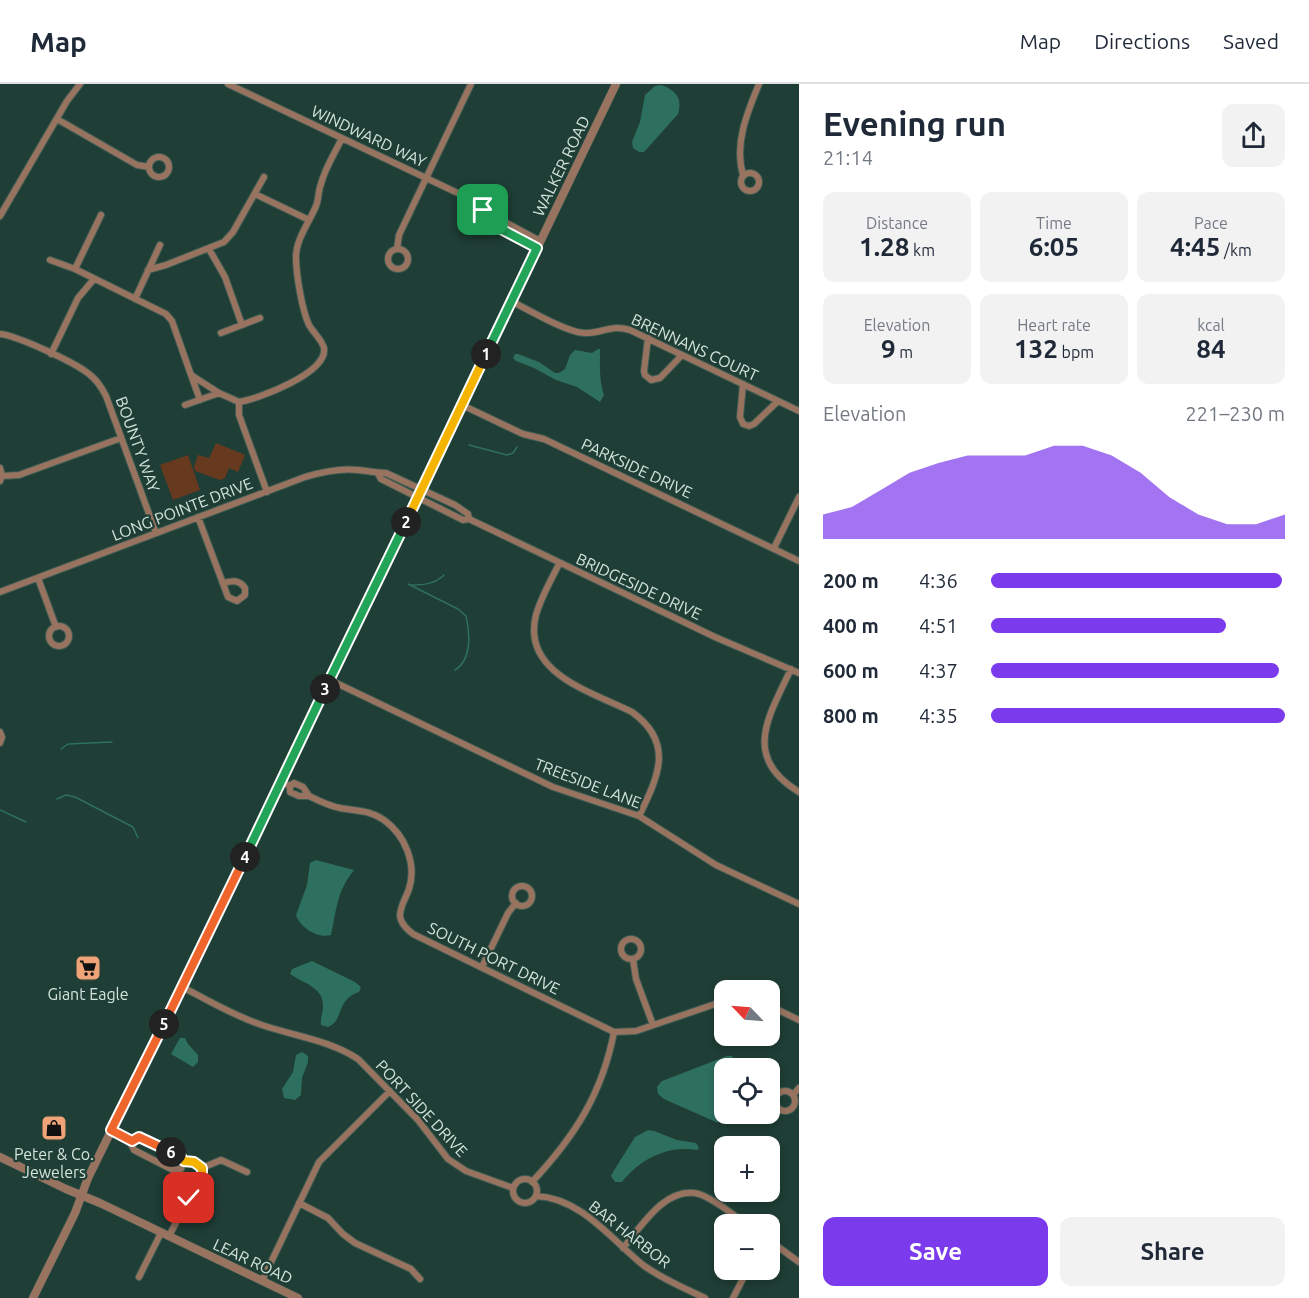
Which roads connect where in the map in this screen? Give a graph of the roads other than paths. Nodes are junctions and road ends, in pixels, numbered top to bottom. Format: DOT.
graph roads {
  1 [pos="80,84"];
  2 [pos="228,84"];
  3 [pos="471,84"];
  4 [pos="616,84"];
  5 [pos="759,84"];
  6 [pos="57,119"];
  7 [pos="342,138"];
  8 [pos="149,167"];
  9 [pos="743,175"];
  10 [pos="264,177"];
  11 [pos="427,178"];
  12 [pos="255,194"];
  13 [pos="101,215"];
  14 [pos="0,216"];
  15 [pos="309,220"];
  16 [pos="539,244"];
  17 [pos="160,245"];
  18 [pos="209,249"];
  19 [pos="397,249"];
  20 [pos="50,260"];
  21 [pos="75,269"];
  22 [pos="148,270"];
  23 [pos="94,279"];
  24 [pos="135,298"];
  25 [pos="511,302"];
  26 [pos="260,318"];
  27 [pos="243,325"];
  28 [pos="220,333"];
  29 [pos="0,334"];
  30 [pos="648,338"];
  31 [pos="51,354"];
  32 [pos="682,355"];
  33 [pos="191,375"];
  34 [pos="743,384"];
  35 [pos="219,393"];
  36 [pos="200,400"];
  37 [pos="778,401"];
  38 [pos="239,402"];
  39 [pos="185,405"];
  40 [pos="462,405"];
  41 [pos="799,411"];
  42 [pos="121,438"];
  43 [pos="0,468"];
  44 [pos="1,478"];
  45 [pos="267,492"];
  46 [pos="419,493"];
  47 [pos="799,497"];
  48 [pos="198,517"];
  49 [pos="156,533"];
  50 [pos="774,548"];
  51 [pos="799,561"];
  52 [pos="559,564"];
  53 [pos="38,578"];
  54 [pos="223,583"];
  55 [pos="0,592"];
  56 [pos="56,627"];
  57 [pos="791,669"];
  58 [pos="799,674"];
  59 [pos="330,680"];
  60 [pos="0,732"];
  61 [pos="0,743"];
  62 [pos="281,782"];
  63 [pos="799,792"];
  64 [pos="639,816"];
  65 [pos="516,903"];
  66 [pos="799,904"];
  67 [pos="633,959"];
  68 [pos="482,967"];
  69 [pos="182,987"];
  70 [pos="714,1004"];
  71 [pos="780,1011"];
  72 [pos="799,1020"];
  73 [pos="653,1025"];
  74 [pos="614,1032"];
  75 [pos="799,1088"];
  76 [pos="390,1091"];
  77 [pos="793,1095"];
  78 [pos="111,1130"];
  79 [pos="132,1141"];
  80 [pos="0,1157"];
  81 [pos="184,1161"];
  82 [pos="202,1168"];
  83 [pos="247,1172"];
  84 [pos="532,1182"];
  85 [pos="513,1188"];
  86 [pos="82,1195"];
  87 [pos="536,1196"];
  88 [pos="299,1203"];
  89 [pos="733,1214"];
  90 [pos="165,1234"];
  91 [pos="623,1248"];
  92 [pos="780,1248"];
  93 [pos="799,1262"];
  94 [pos="139,1277"];
  95 [pos="420,1279"];
  96 [pos="742,1280"];
  97 [pos="262,1281"];
  98 [pos="33,1298"];
  99 [pos="298,1298"];
  100 [pos="705,1298"];
  101 [pos="733,1298"];
  1 -- 6 [label="street"];
  2 -- 7 [label="street, WINDWARD WAY"];
  3 -- 11 [label="street"];
  4 -- 16 [label="street, WALKER ROAD"];
  5 -- 9 [label="street"];
  6 -- 8 [label="street"];
  6 -- 14 [label="street"];
  7 -- 11 [label="street, WINDWARD WAY"];
  7 -- 15 [label="street"];
  10 -- 12 [label="street"];
  11 -- 16 [label="street, WINDWARD WAY"];
  11 -- 19 [label="street"];
  12 -- 15 [label="street"];
  12 -- 18 [label="street"];
  13 -- 21 [label="street"];
  15 -- 38 [label="street"];
  16 -- 25 [label="street, WALKER ROAD"];
  17 -- 22 [label="street"];
  18 -- 22 [label="street"];
  18 -- 27 [label="street"];
  20 -- 21 [label="street"];
  21 -- 23 [label="street"];
  22 -- 24 [label="street"];
  23 -- 24 [label="street"];
  23 -- 31 [label="street"];
  24 -- 33 [label="street"];
  25 -- 30 [label="street, BRENNANS COURT"];
  25 -- 40 [label="street, WALKER ROAD"];
  26 -- 27 [label="street"];
  27 -- 28 [label="street"];
  29 -- 31 [label="street, BOUNTY WAY"];
  30 -- 32 [label="street, BRENNANS COURT"];
  30 -- 32 [label="street"];
  31 -- 42 [label="street, BOUNTY WAY"];
  32 -- 34 [label="street, BRENNANS COURT"];
  33 -- 35 [label="street"];
  33 -- 36 [label="street"];
  34 -- 37 [label="street, BRENNANS COURT"];
  34 -- 37 [label="street"];
  35 -- 36 [label="street"];
  35 -- 38 [label="street"];
  36 -- 39 [label="street"];
  37 -- 41 [label="street, BRENNANS COURT"];
  38 -- 45 [label="street"];
  40 -- 46 [label="street, WALKER ROAD"];
  40 -- 50 [label="street, PARKSIDE DRIVE"];
  42 -- 44 [label="street"];
  42 -- 49 [label="street, BOUNTY WAY"];
  43 -- 44 [label="street"];
  45 -- 46 [label="street, LONG POINTE DRIVE"];
  45 -- 48 [label="street, LONG POINTE DRIVE"];
  46 -- 52 [label="street, BRIDGESIDE DRIVE"];
  46 -- 59 [label="street, WALKER ROAD"];
  47 -- 50 [label="street"];
  48 -- 49 [label="street, LONG POINTE DRIVE"];
  48 -- 54 [label="street"];
  49 -- 53 [label="street, LONG POINTE DRIVE"];
  50 -- 51 [label="street, PARKSIDE DRIVE"];
  52 -- 57 [label="street, BRIDGESIDE DRIVE"];
  52 -- 64 [label="street"];
  53 -- 55 [label="street, LONG POINTE DRIVE"];
  53 -- 56 [label="street"];
  57 -- 58 [label="street, BRIDGESIDE DRIVE"];
  57 -- 63 [label="street"];
  59 -- 62 [label="street, WALKER ROAD"];
  59 -- 64 [label="street, TREESIDE LANE"];
  60 -- 61 [label="street"];
  62 -- 68 [label="street, SOUTH PORT DRIVE"];
  62 -- 69 [label="street, WALKER ROAD"];
  64 -- 66 [label="street, TREESIDE LANE"];
  65 -- 68 [label="street"];
  67 -- 73 [label="street"];
  68 -- 74 [label="street, SOUTH PORT DRIVE"];
  69 -- 76 [label="street, PORT SIDE DRIVE"];
  69 -- 78 [label="street, WALKER ROAD"];
  70 -- 73 [label="street"];
  71 -- 72 [label="street"];
  73 -- 74 [label="street"];
  74 -- 84 [label="street"];
  75 -- 77 [label="street"];
  76 -- 85 [label="street, PORT SIDE DRIVE"];
  76 -- 88 [label="street"];
  78 -- 79 [label="street"];
  78 -- 86 [label="street, WALKER ROAD"];
  79 -- 81 [label="street"];
  79 -- 81 [label="street"];
  80 -- 86 [label="street, LEAR ROAD"];
  81 -- 82 [label="street"];
  82 -- 83 [label="street"];
  82 -- 90 [label="street"];
  84 -- 85 [label="street"];
  84 -- 87 [label="street"];
  85 -- 87 [label="street, PORT SIDE DRIVE"];
  86 -- 90 [label="street, LEAR ROAD"];
  86 -- 98 [label="street, WALKER ROAD"];
  87 -- 91 [label="street, BAR HARBOR"];
  88 -- 95 [label="street"];
  88 -- 97 [label="street"];
  89 -- 91 [label="street"];
  90 -- 94 [label="street"];
  90 -- 97 [label="street, LEAR ROAD"];
  91 -- 100 [label="street, BAR HARBOR"];
  92 -- 93 [label="street"];
  96 -- 101 [label="street"];
  97 -- 99 [label="street, LEAR ROAD"];
}
